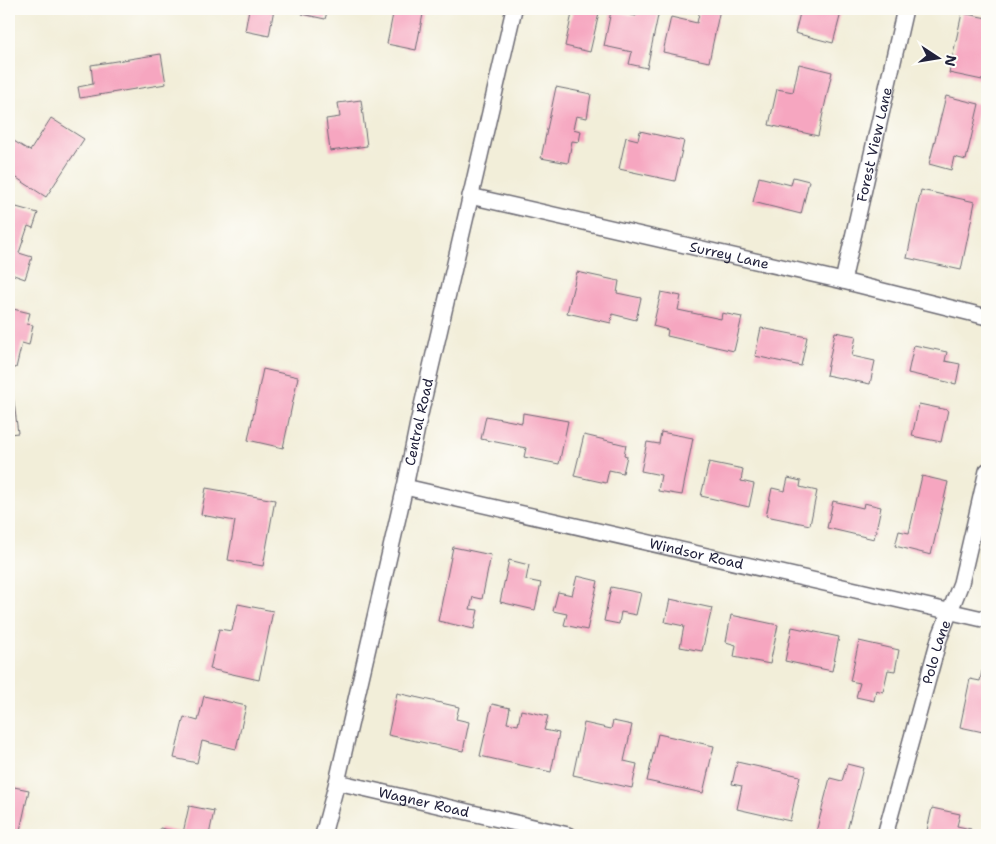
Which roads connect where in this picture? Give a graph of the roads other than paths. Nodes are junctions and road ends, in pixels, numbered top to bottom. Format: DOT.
graph roads {
  1 [pos="514,9"];
  2 [pos="905,9"];
  3 [pos="470,196"];
  4 [pos="843,281"];
  5 [pos="987,317"];
  6 [pos="987,470"];
  7 [pos="405,487"];
  8 [pos="950,612"];
  9 [pos="987,620"];
  10 [pos="337,782"];
  11 [pos="323,835"];
  12 [pos="568,835"];
  13 [pos="885,835"];
  1 -- 3 [label="street, Central Road"];
  2 -- 4 [label="street, Forest View Lane"];
  3 -- 4 [label="street, Surrey Lane"];
  3 -- 7 [label="street, Central Road"];
  4 -- 5 [label="street, Surrey Lane"];
  6 -- 8 [label="street, Polo Lane"];
  7 -- 8 [label="street, Windsor Road"];
  7 -- 10 [label="street, Central Road"];
  8 -- 9 [label="street, Windsor Road"];
  8 -- 13 [label="street, Polo Lane"];
  10 -- 11 [label="street, Central Road"];
  10 -- 12 [label="street, Wagner Road"];
}
